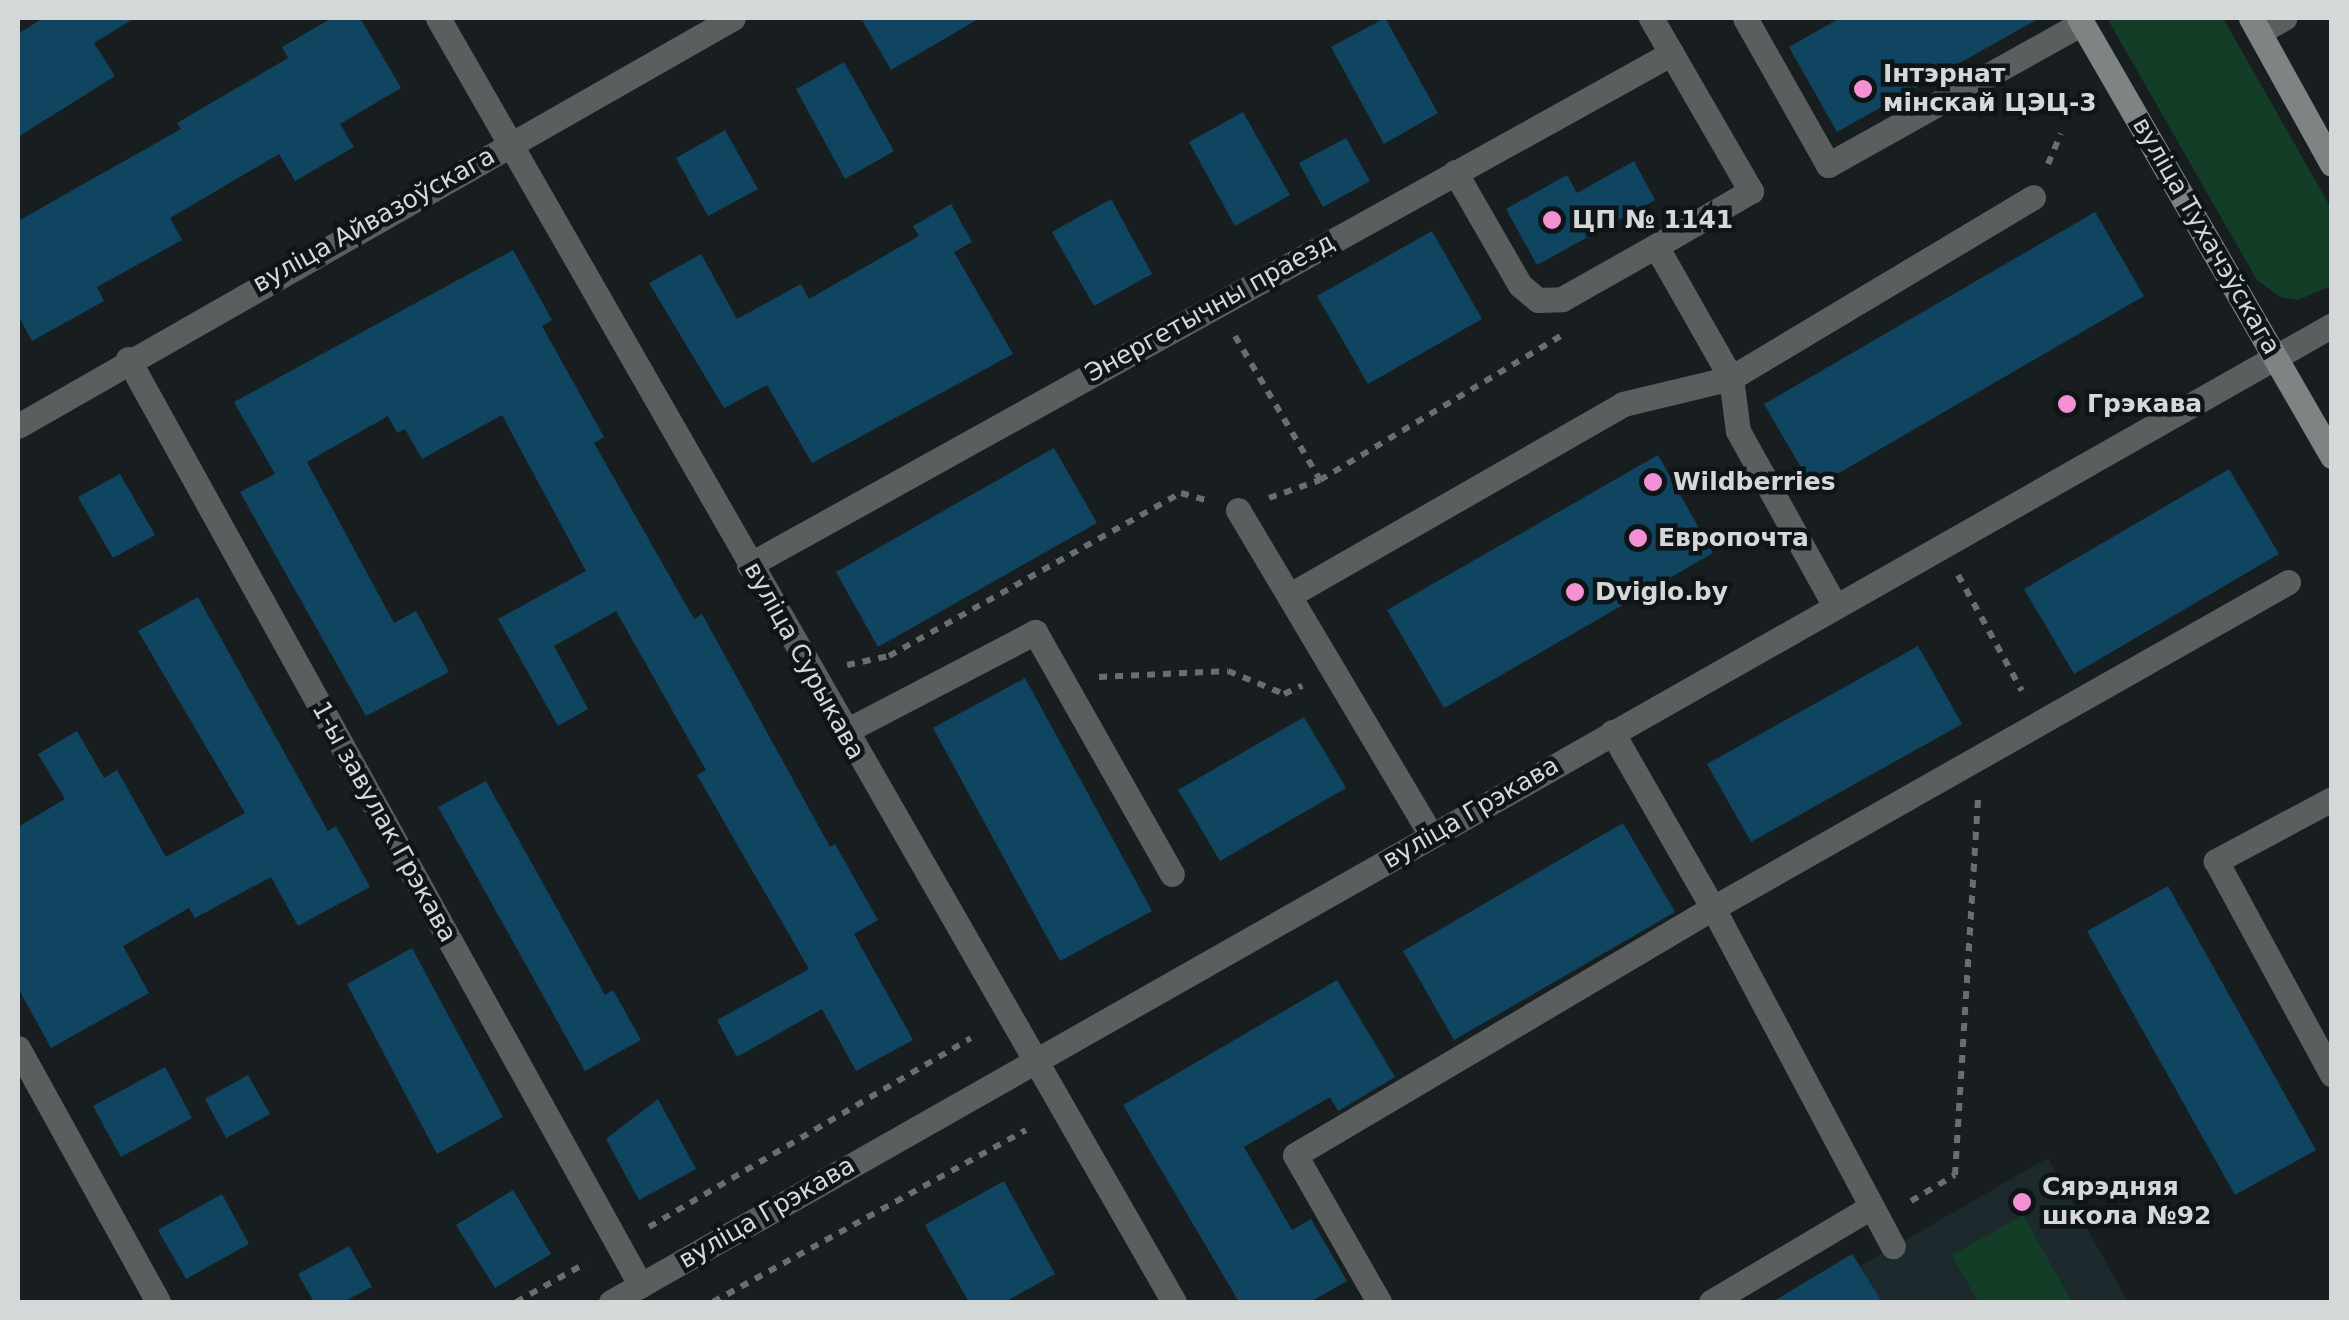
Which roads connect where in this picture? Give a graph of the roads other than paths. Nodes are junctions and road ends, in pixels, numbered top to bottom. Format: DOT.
graph roads {
  1 [pos="438,18"];
  2 [pos="734,18"];
  3 [pos="1651,18"];
  4 [pos="1745,18"];
  5 [pos="2284,18"];
  6 [pos="2080,20"];
  7 [pos="2255,24"];
  8 [pos="1672,52"];
  9 [pos="509,144"];
  10 [pos="2332,164"];
  11 [pos="1455,172"];
  12 [pos="2032,197"];
  13 [pos="1656,246"];
  14 [pos="2332,325"];
  15 [pos="2276,357"];
  16 [pos="128,359"];
  17 [pos="1731,378"];
  18 [pos="18,426"];
  19 [pos="2332,456"];
  20 [pos="1238,510"];
  21 [pos="749,565"];
  22 [pos="2288,582"];
  23 [pos="1290,595"];
  24 [pos="1834,604"];
  25 [pos="844,732"];
  26 [pos="1612,732"];
  27 [pos="2332,798"];
  28 [pos="1431,835"];
  29 [pos="1172,874"];
  30 [pos="1714,908"];
  31 [pos="18,1048"];
  32 [pos="1031,1062"];
  33 [pos="2332,1076"];
  34 [pos="1874,1213"];
  35 [pos="1893,1246"];
  36 [pos="641,1286"];
  37 [pos="158,1302"];
  38 [pos="611,1302"];
  39 [pos="1174,1302"];
  40 [pos="1379,1302"];
  41 [pos="1711,1302"];
  1 -- 9 [label="street, вуліца Сурыкава"];
  2 -- 9 [label="street, вуліца Айвазоўскага"];
  3 -- 8 [label="street"];
  4 -- 6 [label="street"];
  5 -- 7 [label="street"];
  6 -- 15 [label="main road, вуліца Тухачэўскага"];
  7 -- 10 [label="main road"];
  8 -- 11 [label="street, Энергетычны праезд"];
  8 -- 13 [label="street"];
  9 -- 16 [label="street, вуліца Айвазоўскага"];
  9 -- 21 [label="street, вуліца Сурыкава"];
  11 -- 13 [label="street"];
  11 -- 21 [label="street, Энергетычны праезд"];
  12 -- 17 [label="street"];
  13 -- 17 [label="street"];
  14 -- 15 [label="street, вуліца Грэкава"];
  15 -- 19 [label="main road, вуліца Тухачэўскага"];
  15 -- 24 [label="street, вуліца Грэкава"];
  16 -- 18 [label="street, вуліца Айвазоўскага"];
  16 -- 36 [label="street, 1-ы завулак Грэкава"];
  17 -- 23 [label="street"];
  17 -- 24 [label="street"];
  20 -- 23 [label="street"];
  21 -- 25 [label="street, вуліца Сурыкава"];
  22 -- 30 [label="street"];
  23 -- 28 [label="street"];
  24 -- 26 [label="street, вуліца Грэкава"];
  25 -- 29 [label="street"];
  25 -- 32 [label="street, вуліца Сурыкава"];
  26 -- 28 [label="street, вуліца Грэкава"];
  26 -- 30 [label="street"];
  27 -- 33 [label="street"];
  28 -- 32 [label="street, вуліца Грэкава"];
  30 -- 34 [label="street"];
  30 -- 40 [label="street"];
  31 -- 37 [label="street"];
  32 -- 36 [label="street, вуліца Грэкава"];
  32 -- 39 [label="street, вуліца Сурыкава"];
  34 -- 35 [label="street"];
  34 -- 41 [label="street"];
  36 -- 38 [label="street, вуліца Грэкава"];
}
